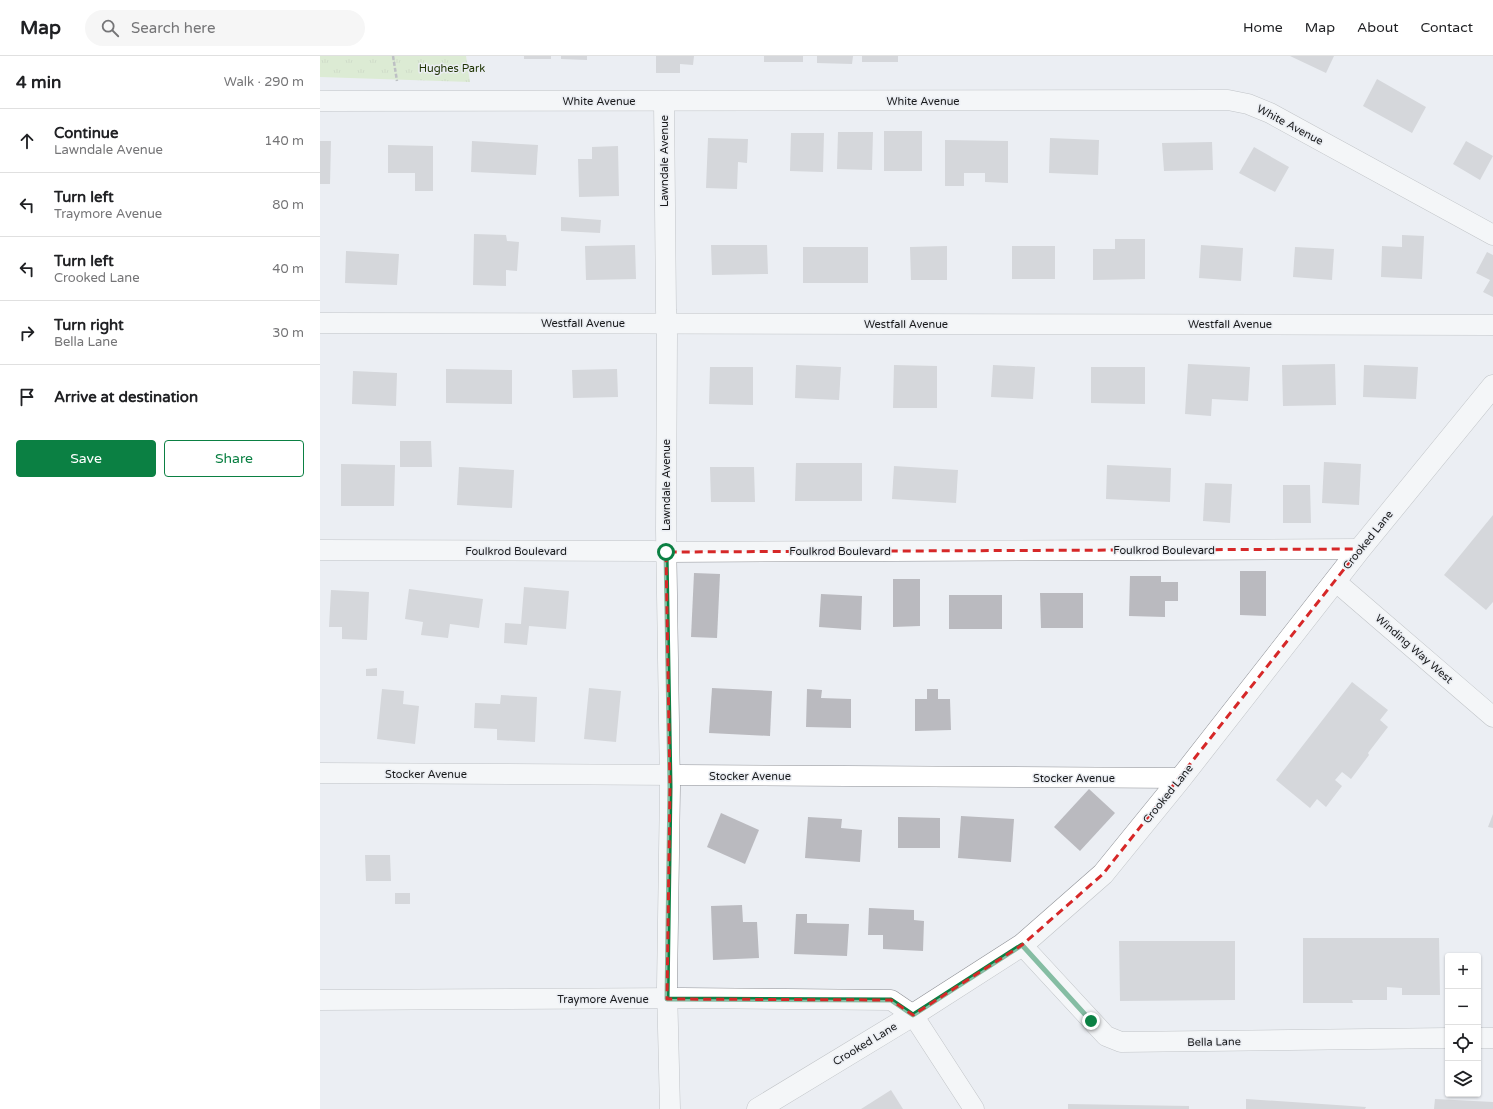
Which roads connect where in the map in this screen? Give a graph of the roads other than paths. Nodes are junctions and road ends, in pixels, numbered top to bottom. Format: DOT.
graph roads {
  1 [pos="320,101"];
  2 [pos="664,101"];
  3 [pos="1493,235"];
  4 [pos="320,323"];
  5 [pos="667,323"];
  6 [pos="1493,325"];
  7 [pos="1493,386"];
  8 [pos="1360,549"];
  9 [pos="320,550"];
  10 [pos="666,552"];
  11 [pos="1335,581"];
  12 [pos="1493,717"];
  13 [pos="320,773"];
  14 [pos="670,775"];
  15 [pos="1181,778"];
  16 [pos="1022,945"];
  17 [pos="667,999"];
  18 [pos="320,1000"];
  19 [pos="913,1015"];
  20 [pos="1445,1038"];
  21 [pos="1481,1038"];
  22 [pos="1493,1038"];
  23 [pos="670,1109"];
  24 [pos="758,1109"];
  25 [pos="974,1109"];
  1 -- 2 [label="street, White Avenue"];
  2 -- 3 [label="street, White Avenue"];
  2 -- 5 [label="street, Lawndale Avenue"];
  4 -- 5 [label="street, Westfall Avenue"];
  5 -- 6 [label="street, Westfall Avenue"];
  5 -- 10 [label="street, Lawndale Avenue"];
  7 -- 8 [label="street, Crooked Lane"];
  8 -- 10 [label="street, Foulkrod Boulevard"];
  8 -- 11 [label="street, Crooked Lane"];
  9 -- 10 [label="street, Foulkrod Boulevard"];
  10 -- 14 [label="street, Lawndale Avenue"];
  11 -- 12 [label="street, Winding Way West"];
  11 -- 15 [label="street, Crooked Lane"];
  13 -- 14 [label="street, Stocker Avenue"];
  14 -- 15 [label="street, Stocker Avenue"];
  14 -- 17 [label="street, Lawndale Avenue"];
  15 -- 16 [label="street, Crooked Lane"];
  16 -- 19 [label="street, Crooked Lane"];
  16 -- 20 [label="street, Bella Lane"];
  17 -- 18 [label="street, Traymore Avenue"];
  17 -- 19 [label="street, Traymore Avenue"];
  17 -- 23 [label="street, Lawndale Avenue"];
  19 -- 24 [label="street, Crooked Lane"];
  19 -- 25 [label="street, Traymore Avenue"];
  21 -- 22 [label="street"];
}
